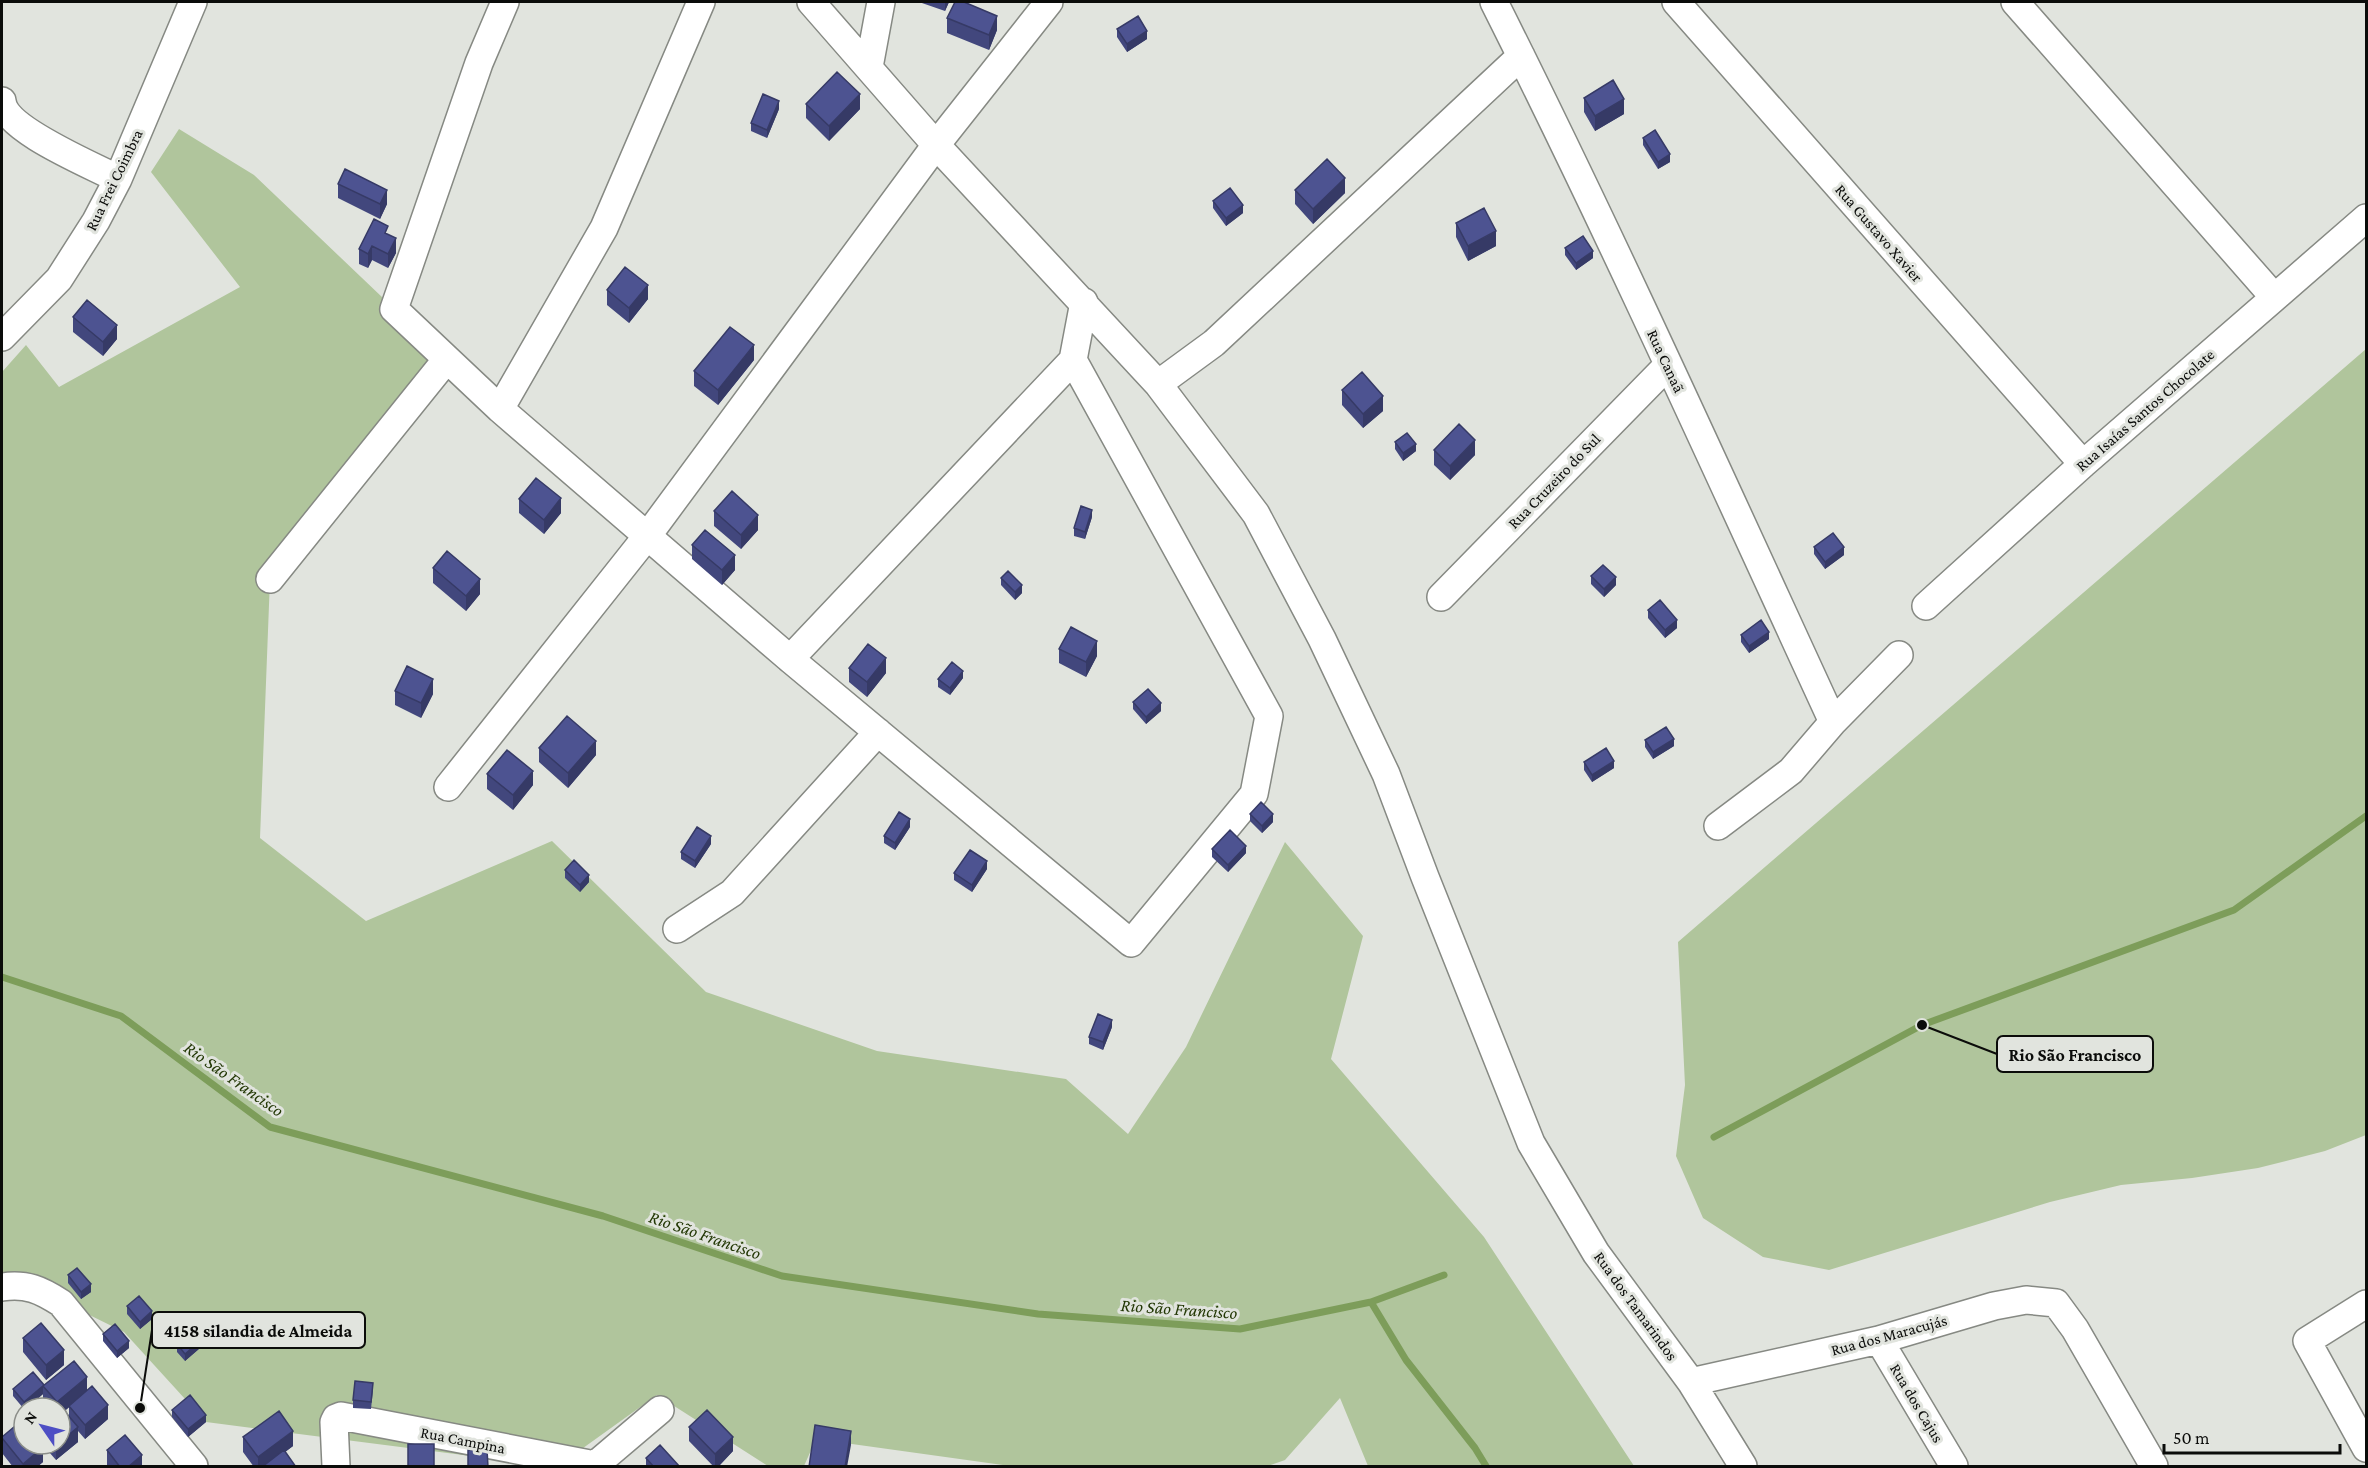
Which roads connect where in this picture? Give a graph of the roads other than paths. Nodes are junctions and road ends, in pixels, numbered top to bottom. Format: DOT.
graph roads {
  1 [pos="193,2"];
  2 [pos="505,2"];
  3 [pos="701,2"];
  4 [pos="811,2"];
  5 [pos="881,2"];
  6 [pos="1049,2"];
  7 [pos="1494,2"];
  8 [pos="1676,2"];
  9 [pos="2015,2"];
  10 [pos="1521,56"];
  11 [pos="869,67"];
  12 [pos="2,101"];
  13 [pos="936,145"];
  14 [pos="118,179"];
  15 [pos="2367,218"];
  16 [pos="2274,297"];
  17 [pos="1084,302"];
  18 [pos="2,337"];
  19 [pos="447,359"];
  20 [pos="1073,360"];
  21 [pos="1668,365"];
  22 [pos="1158,384"];
  23 [pos="500,409"];
  24 [pos="2083,464"];
  25 [pos="648,535"];
  26 [pos="270,579"];
  27 [pos="1441,597"];
  28 [pos="1926,606"];
  29 [pos="1899,656"];
  30 [pos="790,659"];
  31 [pos="1833,722"];
  32 [pos="878,732"];
  33 [pos="448,787"];
  34 [pos="1718,826"];
  35 [pos="677,929"];
  36 [pos="2,1287"];
  37 [pos="2367,1304"];
  38 [pos="1879,1340"];
  39 [pos="1691,1382"];
  40 [pos="660,1410"];
  41 [pos="2367,1448"];
  42 [pos="189,1465"];
  43 [pos="594,1466"];
  44 [pos="336,1467"];
  45 [pos="1743,1467"];
  46 [pos="1954,1467"];
  47 [pos="2154,1467"];
  1 -- 14 [label="street, Rua Frei Coimbra"];
  2 -- 19 [label="street"];
  3 -- 23 [label="street"];
  4 -- 11 [label="street, Rua dos Tamarindos"];
  5 -- 11 [label="street"];
  6 -- 13 [label="street"];
  7 -- 10 [label="street, Rua Canaã"];
  8 -- 24 [label="street, Rua Gustavo Xavier"];
  9 -- 16 [label="street"];
  10 -- 21 [label="street, Rua Canaã"];
  10 -- 22 [label="street"];
  11 -- 13 [label="street, Rua dos Tamarindos"];
  12 -- 14 [label="street"];
  13 -- 17 [label="street, Rua dos Tamarindos"];
  13 -- 25 [label="street"];
  14 -- 18 [label="street, Rua Frei Coimbra"];
  15 -- 16 [label="street, Rua Isaías Santos Chocolate"];
  16 -- 24 [label="street, Rua Isaías Santos Chocolate"];
  17 -- 20 [label="street"];
  17 -- 22 [label="street, Rua dos Tamarindos"];
  19 -- 23 [label="street"];
  19 -- 26 [label="street"];
  20 -- 30 [label="street"];
  20 -- 32 [label="street"];
  21 -- 27 [label="street, Rua Cruzeiro do Sul"];
  21 -- 31 [label="street, Rua Canaã"];
  22 -- 39 [label="street, Rua dos Tamarindos"];
  23 -- 25 [label="street"];
  24 -- 28 [label="street, Rua Isaías Santos Chocolate"];
  25 -- 30 [label="street"];
  25 -- 33 [label="street"];
  29 -- 31 [label="street"];
  30 -- 32 [label="street"];
  31 -- 34 [label="street"];
  32 -- 35 [label="street"];
  36 -- 42 [label="street"];
  37 -- 41 [label="street"];
  38 -- 39 [label="street, Rua dos Maracujás"];
  38 -- 46 [label="street, Rua dos Cajus"];
  38 -- 47 [label="street, Rua dos Maracujás"];
  39 -- 45 [label="street, Rua dos Tamarindos"];
  40 -- 43 [label="street, Rua Campina"];
  43 -- 44 [label="street, Rua Campina"];
}
